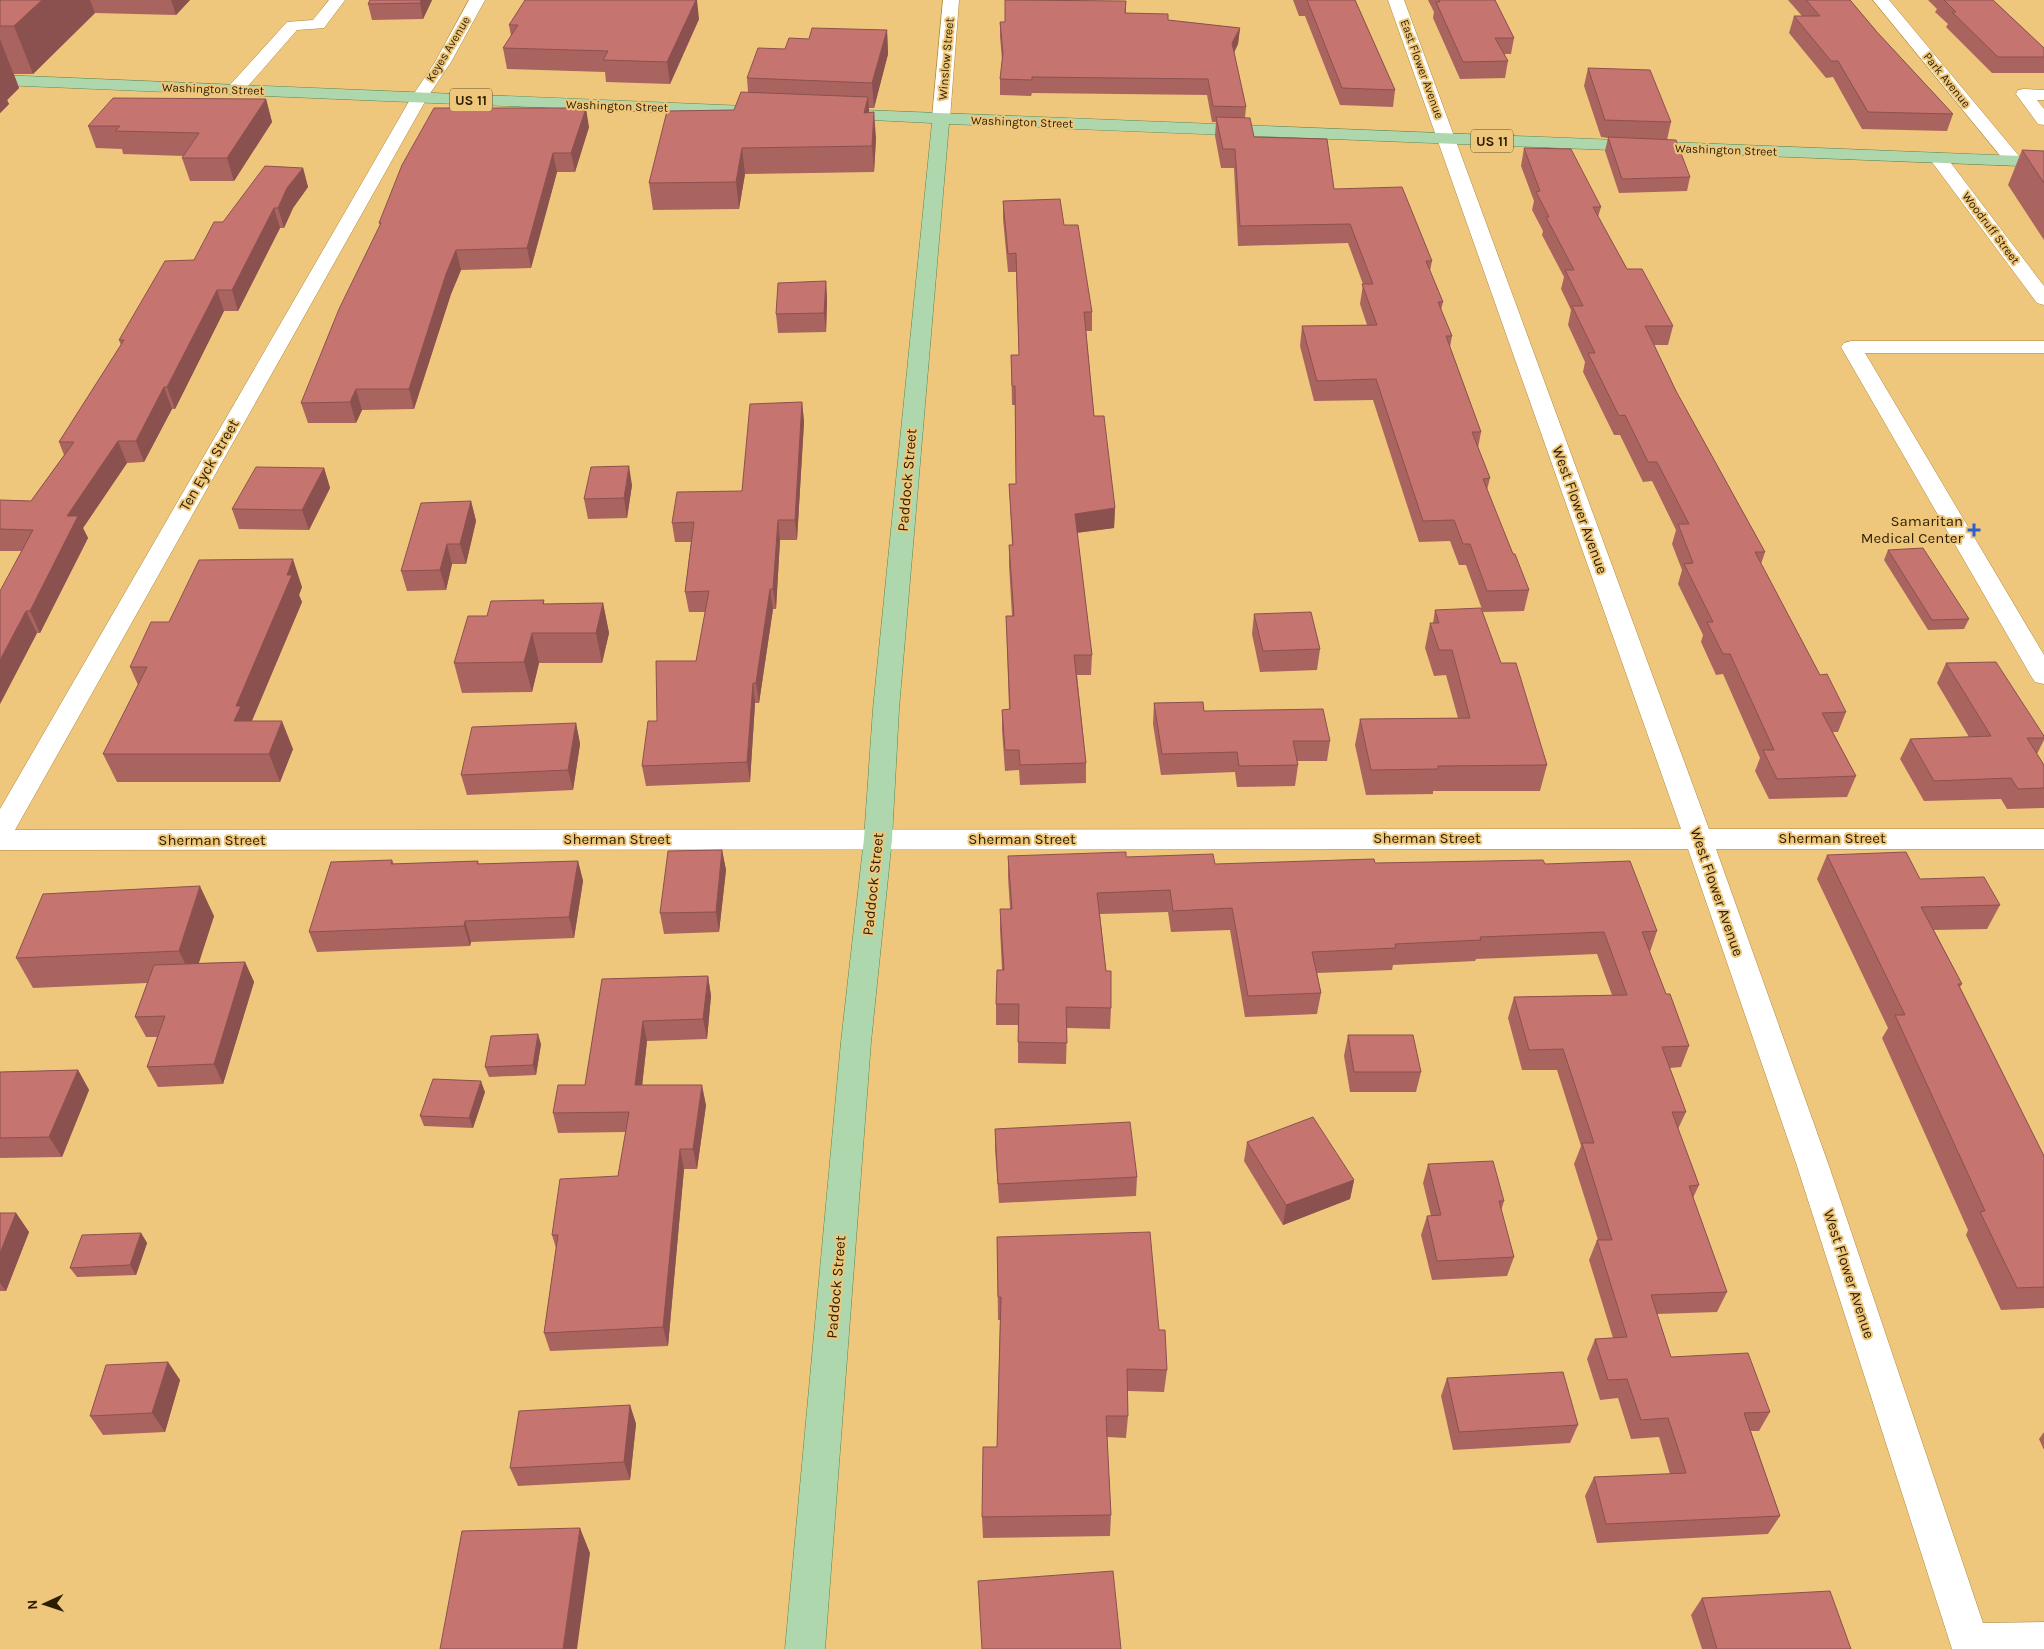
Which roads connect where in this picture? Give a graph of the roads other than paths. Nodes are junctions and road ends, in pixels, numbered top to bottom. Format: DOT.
graph roads {
  1 [pos="337,0"];
  2 [pos="477,0"];
  3 [pos="951,0"];
  4 [pos="1396,0"];
  5 [pos="1881,0"];
  6 [pos="0,80"];
  7 [pos="235,90"];
  8 [pos="2044,95"];
  9 [pos="419,98"];
  10 [pos="787,112"];
  11 [pos="825,114"];
  12 [pos="941,118"];
  13 [pos="2044,120"];
  14 [pos="1447,139"];
  15 [pos="1938,158"];
  16 [pos="2013,160"];
  17 [pos="2044,162"];
  18 [pos="2044,299"];
  19 [pos="2044,347"];
  20 [pos="2044,676"];
  21 [pos="0,833"];
  22 [pos="1698,838"];
  23 [pos="878,839"];
  24 [pos="2044,839"];
  25 [pos="0,840"];
  26 [pos="2044,1642"];
  27 [pos="1971,1646"];
  28 [pos="805,1649"];
  1 -- 7 [label="street"];
  2 -- 9 [label="street, Keyes Avenue"];
  3 -- 12 [label="street, Winslow Street"];
  4 -- 14 [label="street, East Flower Avenue"];
  5 -- 16 [label="street, Park Avenue"];
  6 -- 7 [label="main road, Washington Street / US 11"];
  7 -- 9 [label="main road, Washington Street / US 11"];
  8 -- 13 [label="street"];
  9 -- 10 [label="main road, Washington Street / US 11"];
  9 -- 21 [label="street, Ten Eyck Street"];
  11 -- 12 [label="main road, Washington Street / US 11"];
  12 -- 14 [label="main road, Washington Street / US 11"];
  12 -- 23 [label="main road, Paddock Street"];
  14 -- 15 [label="main road, Washington Street / US 11"];
  14 -- 22 [label="street, West Flower Avenue"];
  15 -- 16 [label="main road, Washington Street / US 11"];
  15 -- 18 [label="street, Woodruff Street"];
  16 -- 17 [label="main road, Washington Street / US 11"];
  19 -- 20 [label="street"];
  22 -- 23 [label="street, Sherman Street"];
  22 -- 24 [label="street, Sherman Street"];
  22 -- 27 [label="street, West Flower Avenue"];
  23 -- 25 [label="street, Sherman Street"];
  23 -- 28 [label="main road, Paddock Street"];
  26 -- 27 [label="street"];
}
